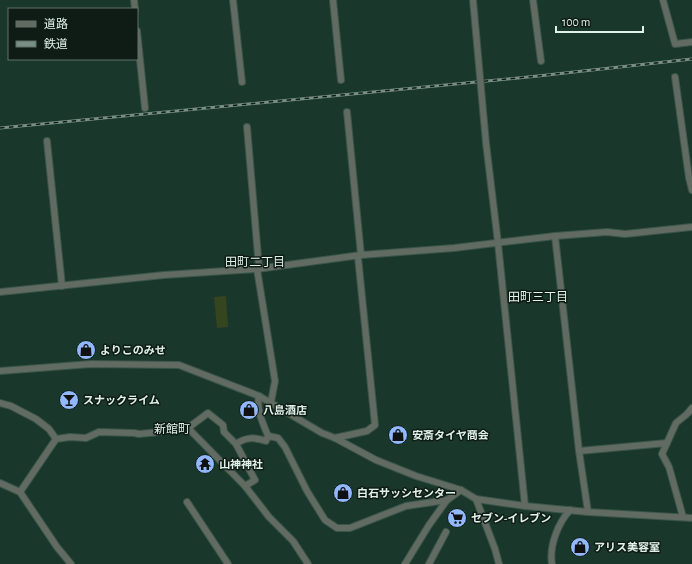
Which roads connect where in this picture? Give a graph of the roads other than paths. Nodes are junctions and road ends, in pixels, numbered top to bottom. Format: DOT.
graph roads {
  1 [pos="233,0"];
  2 [pos="334,0"];
  3 [pos="473,0"];
  4 [pos="533,0"];
  5 [pos="662,0"];
  6 [pos="138,41"];
  7 [pos="692,42"];
  8 [pos="541,61"];
  9 [pos="675,77"];
  10 [pos="340,80"];
  11 [pos="242,82"];
  12 [pos="145,108"];
  13 [pos="347,112"];
  14 [pos="247,126"];
  15 [pos="47,141"];
  16 [pos="692,190"];
  17 [pos="692,227"];
  18 [pos="555,236"];
  19 [pos="498,243"];
  20 [pos="359,256"];
  21 [pos="258,268"];
  22 [pos="62,286"];
  23 [pos="0,292"];
  24 [pos="0,371"];
  25 [pos="259,396"];
  26 [pos="271,402"];
  27 [pos="0,403"];
  28 [pos="692,408"];
  29 [pos="159,428"];
  30 [pos="268,436"];
  31 [pos="335,438"];
  32 [pos="56,439"];
  33 [pos="667,443"];
  34 [pos="236,444"];
  35 [pos="579,451"];
  36 [pos="0,483"];
  37 [pos="245,486"];
  38 [pos="461,490"];
  39 [pos="20,492"];
  40 [pos="476,499"];
  41 [pos="447,500"];
  42 [pos="187,502"];
  43 [pos="525,506"];
  44 [pos="570,510"];
  45 [pos="588,512"];
  46 [pos="683,517"];
  47 [pos="692,518"];
  48 [pos="446,532"];
  49 [pos="71,564"];
  50 [pos="228,564"];
  51 [pos="308,564"];
  52 [pos="405,564"];
  53 [pos="429,564"];
  54 [pos="499,564"];
  55 [pos="552,564"];
  1 -- 11 [label="street"];
  2 -- 10 [label="street"];
  3 -- 19 [label="street, bridge"];
  4 -- 8 [label="street"];
  5 -- 7 [label="street"];
  6 -- 12 [label="street"];
  9 -- 16 [label="street"];
  13 -- 20 [label="street"];
  14 -- 21 [label="street"];
  15 -- 22 [label="street"];
  17 -- 18 [label="street"];
  18 -- 19 [label="street"];
  18 -- 35 [label="street"];
  19 -- 20 [label="street"];
  19 -- 43 [label="street"];
  20 -- 21 [label="street"];
  20 -- 31 [label="street"];
  21 -- 22 [label="street"];
  21 -- 26 [label="street"];
  22 -- 23 [label="street"];
  24 -- 25 [label="street"];
  25 -- 26 [label="street"];
  25 -- 30 [label="street"];
  26 -- 31 [label="street"];
  27 -- 32 [label="street"];
  28 -- 33 [label="street"];
  29 -- 32 [label="street"];
  30 -- 34 [label="street"];
  30 -- 41 [label="street"];
  31 -- 38 [label="street"];
  32 -- 39 [label="street"];
  33 -- 35 [label="street"];
  33 -- 46 [label="street"];
  34 -- 37 [label="street"];
  34 -- 37 [label="street"];
  35 -- 45 [label="street"];
  36 -- 39 [label="street"];
  37 -- 51 [label="street"];
  38 -- 40 [label="street"];
  38 -- 41 [label="street"];
  39 -- 49 [label="street"];
  40 -- 43 [label="street"];
  40 -- 54 [label="street"];
  41 -- 52 [label="street"];
  42 -- 50 [label="street"];
  43 -- 44 [label="street"];
  44 -- 45 [label="street"];
  44 -- 55 [label="street"];
  45 -- 46 [label="street"];
  46 -- 47 [label="street"];
  48 -- 53 [label="street"];
}
